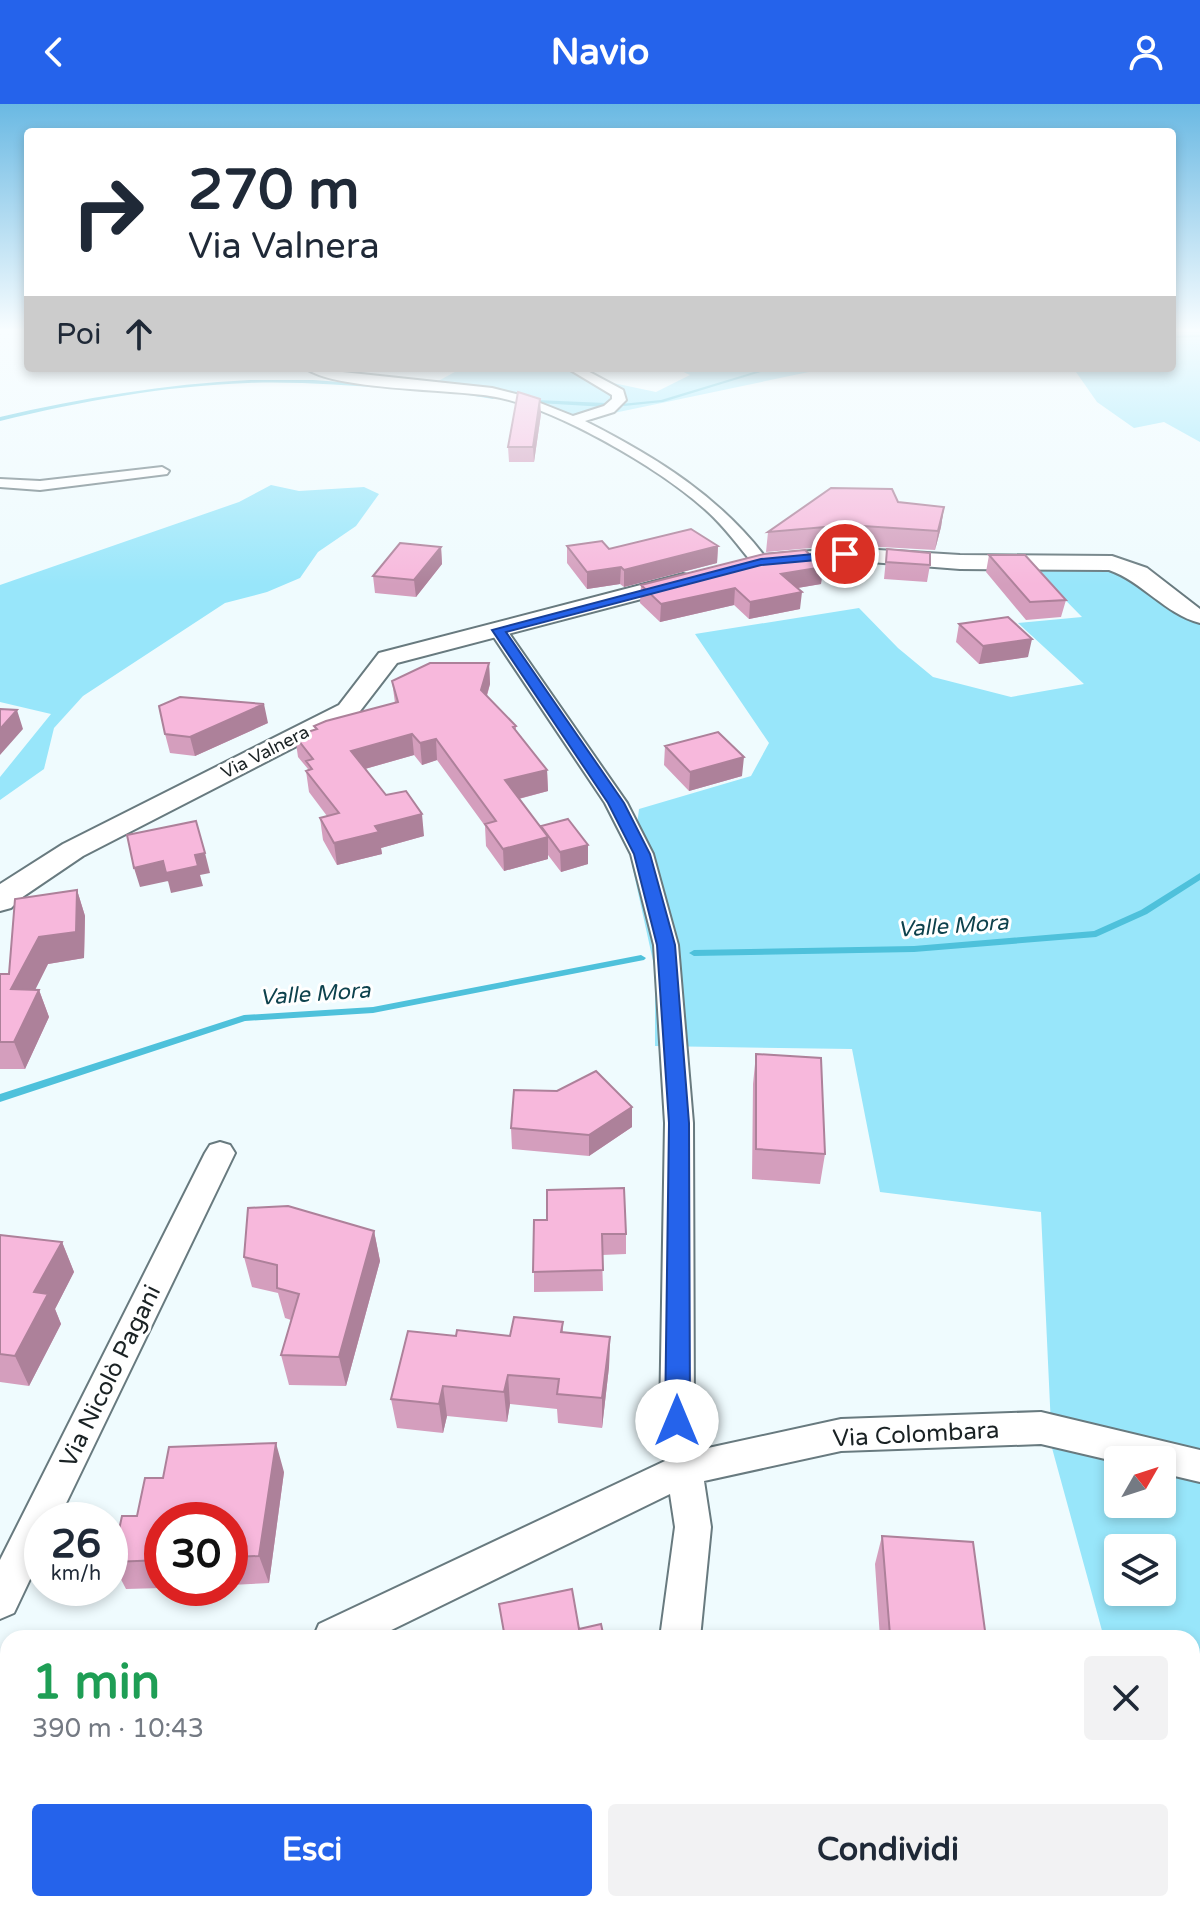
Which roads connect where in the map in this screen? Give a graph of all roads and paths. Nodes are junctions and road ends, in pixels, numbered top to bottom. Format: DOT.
graph roads {
  1 [pos="559,416"];
  2 [pos="585,416"];
  3 [pos="570,421"];
  4 [pos="162,471"];
  5 [pos="0,483"];
  6 [pos="761,562"];
  7 [pos="730,570"];
  8 [pos="700,577"];
  9 [pos="1200,616"];
  10 [pos="498,630"];
  11 [pos="0,901"];
  12 [pos="220,1153"];
  13 [pos="1200,1466"];
  14 [pos="685,1469"];
  15 [pos="0,1600"];
  16 [pos="350,1630"];
  17 [pos="681,1630"];
  1 -- 3 [label="street"];
  2 -- 3 [label="street"];
  3 -- 6 [label="street"];
  4 -- 5 [label="street"];
  6 -- 7 [label="street"];
  6 -- 9 [label="street"];
  8 -- 10 [label="street, Via Valnera"];
  10 -- 11 [label="street, Via Valnera"];
  10 -- 14 [label="street"];
  12 -- 15 [label="street, Via Nicolò Pagani"];
  13 -- 14 [label="street, Via Colombara"];
  14 -- 16 [label="street, Via Colombara"];
  14 -- 17 [label="street"];
}
